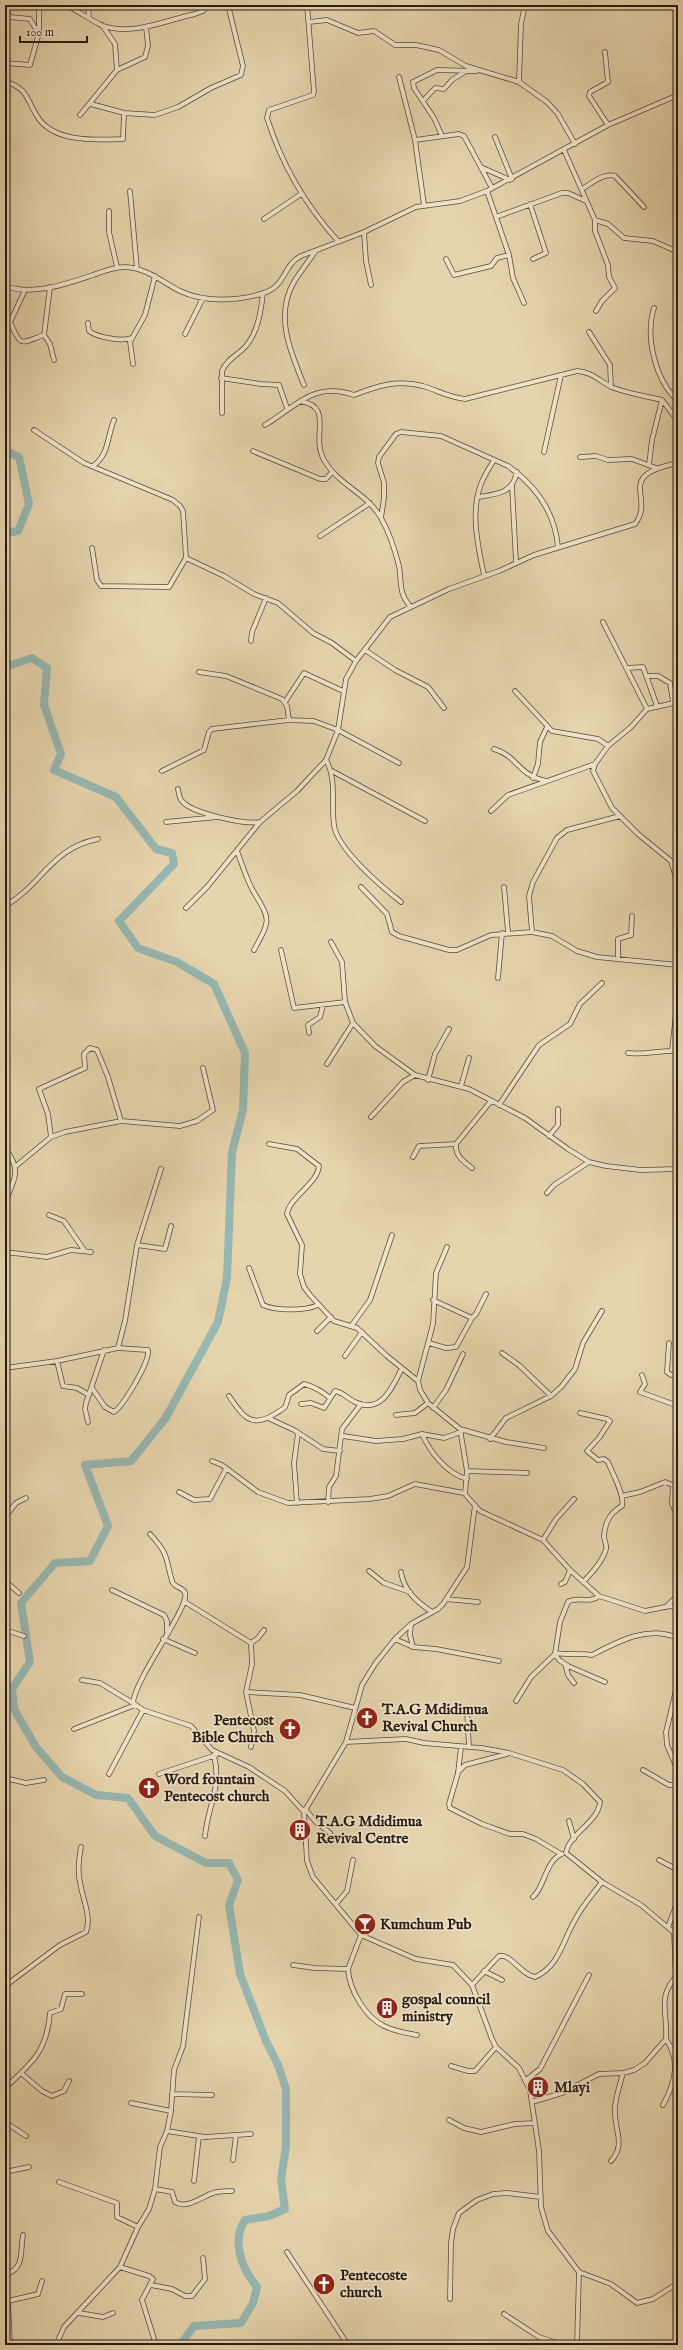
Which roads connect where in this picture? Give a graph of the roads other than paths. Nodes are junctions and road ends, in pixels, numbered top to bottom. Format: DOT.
graph roads {
  1 [pos="39,5"];
  2 [pos="66,5"];
  3 [pos="88,5"];
  4 [pos="208,5"];
  5 [pos="228,5"];
  6 [pos="308,5"];
  7 [pos="525,5"];
  8 [pos="5,8"];
  9 [pos="89,18"];
  10 [pos="309,22"];
  11 [pos="102,25"];
  12 [pos="146,27"];
  13 [pos="39,33"];
  14 [pos="605,52"];
  15 [pos="5,63"];
  16 [pos="117,70"];
  17 [pos="466,71"];
  18 [pos="481,71"];
  19 [pos="399,78"];
  20 [pos="5,81"];
  21 [pos="519,82"];
  22 [pos="678,95"];
  23 [pos="423,101"];
  24 [pos="91,104"];
  25 [pos="124,113"];
  26 [pos="80,116"];
  27 [pos="608,125"];
  28 [pos="442,136"];
  29 [pos="495,137"];
  30 [pos="415,140"];
  31 [pos="575,144"];
  32 [pos="564,150"];
  33 [pos="484,168"];
  34 [pos="511,179"];
  35 [pos="492,188"];
  36 [pos="582,189"];
  37 [pos="130,191"];
  38 [pos="487,191"];
  39 [pos="302,194"];
  40 [pos="586,201"];
  41 [pos="530,204"];
  42 [pos="424,205"];
  43 [pos="644,207"];
  44 [pos="109,211"];
  45 [pos="496,217"];
  46 [pos="264,219"];
  47 [pos="595,220"];
  48 [pos="364,232"];
  49 [pos="338,241"];
  50 [pos="315,251"];
  51 [pos="678,252"];
  52 [pos="509,255"];
  53 [pos="446,259"];
  54 [pos="533,259"];
  55 [pos="117,267"];
  56 [pos="137,269"];
  57 [pos="155,276"];
  58 [pos="371,284"];
  59 [pos="5,286"];
  60 [pos="50,287"];
  61 [pos="25,290"];
  62 [pos="263,293"];
  63 [pos="203,298"];
  64 [pos="524,303"];
  65 [pos="654,308"];
  66 [pos="596,311"];
  67 [pos="88,323"];
  68 [pos="10,324"];
  69 [pos="590,332"];
  70 [pos="5,333"];
  71 [pos="44,334"];
  72 [pos="185,334"];
  73 [pos="131,338"];
  74 [pos="54,360"];
  75 [pos="133,364"];
  76 [pos="561,375"];
  77 [pos="221,378"];
  78 [pos="304,385"];
  79 [pos="611,387"];
  80 [pos="662,400"];
  81 [pos="300,401"];
  82 [pos="678,401"];
  83 [pos="287,408"];
  84 [pos="222,413"];
  85 [pos="114,420"];
  86 [pos="678,421"];
  87 [pos="265,425"];
  88 [pos="34,430"];
  89 [pos="253,451"];
  90 [pos="544,452"];
  91 [pos="580,457"];
  92 [pos="494,460"];
  93 [pos="678,463"];
  94 [pos="649,465"];
  95 [pos="93,466"];
  96 [pos="656,468"];
  97 [pos="332,472"];
  98 [pos="517,472"];
  99 [pos="512,486"];
  100 [pos="478,497"];
  101 [pos="370,503"];
  102 [pos="381,518"];
  103 [pos="320,536"];
  104 [pos="558,547"];
  105 [pos="92,548"];
  106 [pos="186,558"];
  107 [pos="516,562"];
  108 [pos="484,575"];
  109 [pos="266,598"];
  110 [pos="410,606"];
  111 [pos="603,622"];
  112 [pos="251,641"];
  113 [pos="365,650"];
  114 [pos="356,661"];
  115 [pos="627,668"];
  116 [pos="199,672"];
  117 [pos="647,676"];
  118 [pos="343,691"];
  119 [pos="514,691"];
  120 [pos="285,702"];
  121 [pos="676,702"];
  122 [pos="657,706"];
  123 [pos="444,708"];
  124 [pos="647,709"];
  125 [pos="289,720"];
  126 [pos="547,727"];
  127 [pos="338,730"];
  128 [pos="608,746"];
  129 [pos="494,750"];
  130 [pos="326,760"];
  131 [pos="399,763"];
  132 [pos="595,764"];
  133 [pos="162,771"];
  134 [pos="332,771"];
  135 [pos="533,778"];
  136 [pos="549,781"];
  137 [pos="178,789"];
  138 [pos="490,811"];
  139 [pos="620,816"];
  140 [pos="216,817"];
  141 [pos="425,821"];
  142 [pos="166,822"];
  143 [pos="260,822"];
  144 [pos="98,839"];
  145 [pos="237,851"];
  146 [pos="678,885"];
  147 [pos="361,887"];
  148 [pos="504,887"];
  149 [pos="401,902"];
  150 [pos="5,906"];
  151 [pos="186,908"];
  152 [pos="632,916"];
  153 [pos="508,932"];
  154 [pos="532,932"];
  155 [pos="502,933"];
  156 [pos="331,942"];
  157 [pos="254,950"];
  158 [pos="281,950"];
  159 [pos="618,958"];
  160 [pos="678,965"];
  161 [pos="498,978"];
  162 [pos="602,983"];
  163 [pos="678,996"];
  164 [pos="345,1002"];
  165 [pos="323,1005"];
  166 [pos="353,1023"];
  167 [pos="449,1028"];
  168 [pos="309,1033"];
  169 [pos="672,1050"];
  170 [pos="678,1051"];
  171 [pos="628,1053"];
  172 [pos="469,1058"];
  173 [pos="327,1064"];
  174 [pos="203,1068"];
  175 [pos="415,1075"];
  176 [pos="428,1080"];
  177 [pos="461,1086"];
  178 [pos="491,1101"];
  179 [pos="500,1106"];
  180 [pos="558,1109"];
  181 [pos="371,1117"];
  182 [pos="121,1121"];
  183 [pos="549,1136"];
  184 [pos="51,1137"];
  185 [pos="269,1144"];
  186 [pos="456,1144"];
  187 [pos="5,1148"];
  188 [pos="413,1157"];
  189 [pos="589,1162"];
  190 [pos="16,1166"];
  191 [pos="472,1168"];
  192 [pos="161,1169"];
  193 [pos="678,1169"];
  194 [pos="547,1193"];
  195 [pos="5,1202"];
  196 [pos="49,1215"];
  197 [pos="171,1226"];
  198 [pos="392,1235"];
  199 [pos="137,1245"];
  200 [pos="447,1246"];
  201 [pos="84,1250"];
  202 [pos="5,1252"];
  203 [pos="91,1252"];
  204 [pos="249,1268"];
  205 [pos="486,1294"];
  206 [pos="433,1300"];
  207 [pos="318,1304"];
  208 [pos="602,1311"];
  209 [pos="330,1317"];
  210 [pos="472,1318"];
  211 [pos="352,1325"];
  212 [pos="316,1331"];
  213 [pos="362,1332"];
  214 [pos="429,1343"];
  215 [pos="669,1343"];
  216 [pos="118,1348"];
  217 [pos="104,1350"];
  218 [pos="502,1353"];
  219 [pos="463,1354"];
  220 [pos="345,1356"];
  221 [pos="56,1361"];
  222 [pos="5,1368"];
  223 [pos="402,1368"];
  224 [pos="678,1374"];
  225 [pos="642,1375"];
  226 [pos="418,1381"];
  227 [pos="92,1388"];
  228 [pos="89,1395"];
  229 [pos="229,1396"];
  230 [pos="551,1396"];
  231 [pos="330,1398"];
  232 [pos="428,1403"];
  233 [pos="301,1404"];
  234 [pos="361,1404"];
  235 [pos="678,1406"];
  236 [pos="433,1408"];
  237 [pos="580,1413"];
  238 [pos="396,1415"];
  239 [pos="268,1418"];
  240 [pos="88,1422"];
  241 [pos="461,1430"];
  242 [pos="298,1434"];
  243 [pos="422,1434"];
  244 [pos="343,1436"];
  245 [pos="490,1439"];
  246 [pos="544,1448"];
  247 [pos="340,1451"];
  248 [pos="212,1461"];
  249 [pos="226,1469"];
  250 [pos="467,1471"];
  251 [pos="527,1473"];
  252 [pos="467,1478"];
  253 [pos="673,1485"];
  254 [pos="678,1487"];
  255 [pos="179,1492"];
  256 [pos="466,1494"];
  257 [pos="622,1496"];
  258 [pos="26,1498"];
  259 [pos="574,1499"];
  260 [pos="328,1502"];
  261 [pos="297,1503"];
  262 [pos="475,1505"];
  263 [pos="5,1517"];
  264 [pos="678,1529"];
  265 [pos="150,1534"];
  266 [pos="543,1540"];
  267 [pos="570,1570"];
  268 [pos="369,1571"];
  269 [pos="401,1572"];
  270 [pos="5,1581"];
  271 [pos="583,1582"];
  272 [pos="561,1584"];
  273 [pos="112,1590"];
  274 [pos="410,1592"];
  275 [pos="19,1593"];
  276 [pos="678,1595"];
  277 [pos="599,1596"];
  278 [pos="446,1598"];
  279 [pos="185,1602"];
  280 [pos="478,1602"];
  281 [pos="666,1607"];
  282 [pos="678,1608"];
  283 [pos="432,1612"];
  284 [pos="412,1624"];
  285 [pos="5,1630"];
  286 [pos="264,1630"];
  287 [pos="167,1633"];
  288 [pos="24,1636"];
  289 [pos="678,1637"];
  290 [pos="163,1639"];
  291 [pos="395,1639"];
  292 [pos="251,1643"];
  293 [pos="678,1643"];
  294 [pos="413,1647"];
  295 [pos="195,1653"];
  296 [pos="555,1653"];
  297 [pos="499,1661"];
  298 [pos="565,1664"];
  299 [pos="82,1680"];
  300 [pos="605,1682"];
  301 [pos="678,1682"];
  302 [pos="574,1683"];
  303 [pos="246,1692"];
  304 [pos="516,1701"];
  305 [pos="134,1704"];
  306 [pos="355,1708"];
  307 [pos="143,1710"];
  308 [pos="467,1710"];
  309 [pos="74,1729"];
  310 [pos="346,1742"];
  311 [pos="461,1746"];
  312 [pos="251,1747"];
  313 [pos="469,1747"];
  314 [pos="509,1753"];
  315 [pos="216,1754"];
  316 [pos="643,1770"];
  317 [pos="678,1771"];
  318 [pos="458,1773"];
  319 [pos="108,1774"];
  320 [pos="159,1774"];
  321 [pos="5,1778"];
  322 [pos="44,1780"];
  323 [pos="678,1785"];
  324 [pos="304,1811"];
  325 [pos="569,1821"];
  326 [pos="330,1833"];
  327 [pos="205,1836"];
  328 [pos="574,1839"];
  329 [pos="81,1847"];
  330 [pos="566,1853"];
  331 [pos="561,1854"];
  332 [pos="353,1860"];
  333 [pos="659,1860"];
  334 [pos="678,1870"];
  335 [pos="602,1882"];
  336 [pos="534,1897"];
  337 [pos="678,1901"];
  338 [pos="336,1904"];
  339 [pos="199,1917"];
  340 [pos="668,1927"];
  341 [pos="674,1932"];
  342 [pos="361,1935"];
  343 [pos="678,1936"];
  344 [pos="293,1965"];
  345 [pos="348,1969"];
  346 [pos="484,1971"];
  347 [pos="589,1975"];
  348 [pos="677,1975"];
  349 [pos="502,1980"];
  350 [pos="472,1985"];
  351 [pos="5,1986"];
  352 [pos="82,1994"];
  353 [pos="417,2035"];
  354 [pos="666,2039"];
  355 [pos="496,2046"];
  356 [pos="450,2066"];
  357 [pos="21,2073"];
  358 [pos="623,2073"];
  359 [pos="526,2080"];
  360 [pos="69,2081"];
  361 [pos="5,2088"];
  362 [pos="172,2094"];
  363 [pos="212,2095"];
  364 [pos="532,2102"];
  365 [pos="131,2103"];
  366 [pos="663,2106"];
  367 [pos="171,2111"];
  368 [pos="449,2120"];
  369 [pos="5,2122"];
  370 [pos="536,2123"];
  371 [pos="167,2131"];
  372 [pos="251,2134"];
  373 [pos="26,2136"];
  374 [pos="199,2136"];
  375 [pos="236,2136"];
  376 [pos="233,2160"];
  377 [pos="611,2161"];
  378 [pos="29,2167"];
  379 [pos="5,2172"];
  380 [pos="194,2181"];
  381 [pos="59,2182"];
  382 [pos="155,2189"];
  383 [pos="232,2191"];
  384 [pos="541,2197"];
  385 [pos="138,2227"];
  386 [pos="22,2235"];
  387 [pos="287,2252"];
  388 [pos="203,2258"];
  389 [pos="120,2267"];
  390 [pos="579,2272"];
  391 [pos="5,2274"];
  392 [pos="42,2282"];
  393 [pos="678,2283"];
  394 [pos="5,2285"];
  395 [pos="151,2285"];
  396 [pos="450,2299"];
  397 [pos="8,2301"];
  398 [pos="79,2313"];
  399 [pos="113,2313"];
  400 [pos="504,2314"];
  401 [pos="10,2345"];
  402 [pos="56,2345"];
  403 [pos="156,2345"];
  404 [pos="348,2345"];
  405 [pos="563,2345"];
  406 [pos="577,2345"];
  1 -- 13 [label="street"];
  2 -- 9 [label="street"];
  3 -- 9 [label="street"];
  4 -- 12 [label="street"];
  5 -- 25 [label="street"];
  6 -- 10 [label="street"];
  7 -- 21 [label="street"];
  8 -- 13 [label="street"];
  9 -- 11 [label="street"];
  10 -- 18 [label="street"];
  10 -- 39 [label="street"];
  11 -- 12 [label="street"];
  11 -- 16 [label="street"];
  12 -- 16 [label="street"];
  13 -- 15 [label="street"];
  14 -- 27 [label="street"];
  16 -- 24 [label="street"];
  17 -- 18 [label="street"];
  17 -- 23 [label="street"];
  17 -- 23 [label="street"];
  18 -- 21 [label="street"];
  19 -- 30 [label="street"];
  20 -- 25 [label="street"];
  21 -- 31 [label="street"];
  22 -- 27 [label="street"];
  23 -- 28 [label="street"];
  24 -- 25 [label="street"];
  24 -- 26 [label="street"];
  27 -- 31 [label="street"];
  28 -- 30 [label="street"];
  28 -- 33 [label="street"];
  29 -- 34 [label="street"];
  30 -- 42 [label="street"];
  31 -- 32 [label="street"];
  32 -- 34 [label="street"];
  32 -- 36 [label="street"];
  33 -- 34 [label="street"];
  33 -- 35 [label="street"];
  34 -- 35 [label="street"];
  35 -- 38 [label="street"];
  36 -- 40 [label="street"];
  36 -- 43 [label="street"];
  37 -- 56 [label="street"];
  38 -- 42 [label="street"];
  38 -- 45 [label="street"];
  39 -- 46 [label="street"];
  39 -- 49 [label="street"];
  40 -- 41 [label="street"];
  40 -- 47 [label="street"];
  41 -- 45 [label="street"];
  41 -- 54 [label="street"];
  42 -- 48 [label="street"];
  44 -- 55 [label="street"];
  45 -- 52 [label="street"];
  47 -- 51 [label="street"];
  47 -- 66 [label="street"];
  48 -- 49 [label="street"];
  48 -- 58 [label="street"];
  49 -- 50 [label="street"];
  50 -- 62 [label="street"];
  50 -- 78 [label="street"];
  52 -- 53 [label="street"];
  52 -- 64 [label="street"];
  55 -- 56 [label="street"];
  55 -- 60 [label="street"];
  56 -- 57 [label="street"];
  57 -- 63 [label="street"];
  57 -- 73 [label="street"];
  59 -- 61 [label="street"];
  60 -- 61 [label="street"];
  60 -- 71 [label="street"];
  61 -- 68 [label="street"];
  62 -- 63 [label="street"];
  62 -- 77 [label="street"];
  63 -- 72 [label="street"];
  65 -- 82 [label="street"];
  67 -- 73 [label="street"];
  68 -- 70 [label="street"];
  68 -- 71 [label="street"];
  69 -- 79 [label="street"];
  71 -- 74 [label="street"];
  73 -- 75 [label="street"];
  76 -- 79 [label="street"];
  76 -- 81 [label="street"];
  76 -- 90 [label="street"];
  77 -- 83 [label="street"];
  77 -- 84 [label="street"];
  79 -- 80 [label="street"];
  80 -- 86 [label="street"];
  80 -- 94 [label="street"];
  81 -- 83 [label="street"];
  81 -- 97 [label="street"];
  83 -- 87 [label="street"];
  85 -- 95 [label="street"];
  88 -- 95 [label="street"];
  89 -- 97 [label="street"];
  91 -- 94 [label="street"];
  92 -- 98 [label="street"];
  92 -- 100 [label="street"];
  92 -- 102 [label="street"];
  93 -- 96 [label="street"];
  94 -- 96 [label="street"];
  95 -- 106 [label="street"];
  96 -- 104 [label="street"];
  97 -- 101 [label="street"];
  98 -- 99 [label="street"];
  98 -- 104 [label="street"];
  99 -- 100 [label="street"];
  99 -- 107 [label="street"];
  100 -- 108 [label="street"];
  101 -- 102 [label="street"];
  101 -- 103 [label="street"];
  102 -- 110 [label="street"];
  104 -- 107 [label="street"];
  105 -- 106 [label="street"];
  106 -- 109 [label="street"];
  107 -- 108 [label="street"];
  108 -- 110 [label="street"];
  109 -- 112 [label="street"];
  109 -- 114 [label="street"];
  110 -- 113 [label="street"];
  111 -- 115 [label="street"];
  113 -- 114 [label="street"];
  113 -- 123 [label="street"];
  114 -- 118 [label="street"];
  115 -- 117 [label="street"];
  115 -- 124 [label="street"];
  116 -- 120 [label="street"];
  117 -- 121 [label="street"];
  117 -- 122 [label="street"];
  118 -- 120 [label="street"];
  118 -- 127 [label="street"];
  119 -- 126 [label="street"];
  120 -- 125 [label="street"];
  121 -- 122 [label="street"];
  122 -- 124 [label="street"];
  124 -- 128 [label="street"];
  125 -- 127 [label="street"];
  125 -- 133 [label="street"];
  126 -- 128 [label="street"];
  126 -- 135 [label="street"];
  127 -- 130 [label="street"];
  127 -- 131 [label="street"];
  128 -- 132 [label="street"];
  129 -- 135 [label="street"];
  130 -- 134 [label="street"];
  130 -- 143 [label="street"];
  132 -- 136 [label="street"];
  132 -- 139 [label="street"];
  134 -- 141 [label="street"];
  134 -- 149 [label="street"];
  135 -- 136 [label="street"];
  136 -- 138 [label="street"];
  137 -- 140 [label="street"];
  139 -- 146 [label="street"];
  139 -- 154 [label="street"];
  140 -- 142 [label="street"];
  140 -- 143 [label="street"];
  143 -- 145 [label="street"];
  144 -- 150 [label="street"];
  145 -- 151 [label="street"];
  145 -- 157 [label="street"];
  147 -- 155 [label="street"];
  148 -- 153 [label="street"];
  152 -- 159 [label="street"];
  153 -- 154 [label="street"];
  153 -- 155 [label="street"];
  154 -- 159 [label="street"];
  155 -- 161 [label="street"];
  156 -- 164 [label="street"];
  158 -- 165 [label="street"];
  159 -- 160 [label="street"];
  162 -- 179 [label="street"];
  163 -- 169 [label="street"];
  164 -- 165 [label="street"];
  164 -- 166 [label="street"];
  165 -- 168 [label="street"];
  166 -- 173 [label="street"];
  166 -- 175 [label="street"];
  167 -- 176 [label="street"];
  169 -- 170 [label="street"];
  169 -- 171 [label="street"];
  172 -- 177 [label="street"];
  174 -- 182 [label="street"];
  175 -- 176 [label="street"];
  175 -- 181 [label="street"];
  176 -- 177 [label="street"];
  177 -- 178 [label="street"];
  178 -- 179 [label="street"];
  178 -- 186 [label="street"];
  179 -- 183 [label="street"];
  180 -- 183 [label="street"];
  182 -- 184 [label="street"];
  182 -- 184 [label="street"];
  183 -- 189 [label="street"];
  184 -- 190 [label="street"];
  185 -- 207 [label="street"];
  186 -- 188 [label="street"];
  186 -- 191 [label="street"];
  187 -- 190 [label="street"];
  189 -- 193 [label="street"];
  189 -- 194 [label="street"];
  190 -- 195 [label="street"];
  192 -- 199 [label="street"];
  196 -- 201 [label="street"];
  197 -- 199 [label="street"];
  198 -- 211 [label="street"];
  199 -- 216 [label="street"];
  200 -- 206 [label="street"];
  201 -- 202 [label="street"];
  201 -- 203 [label="street"];
  204 -- 207 [label="street"];
  205 -- 210 [label="street"];
  206 -- 210 [label="street"];
  206 -- 214 [label="street"];
  207 -- 209 [label="street"];
  208 -- 230 [label="street"];
  209 -- 211 [label="street"];
  209 -- 212 [label="street"];
  210 -- 214 [label="street"];
  211 -- 213 [label="street"];
  213 -- 220 [label="street"];
  213 -- 223 [label="street"];
  214 -- 226 [label="street"];
  215 -- 224 [label="street"];
  216 -- 217 [label="street"];
  216 -- 227 [label="street"];
  217 -- 221 [label="street"];
  217 -- 227 [label="street"];
  218 -- 230 [label="street"];
  219 -- 236 [label="street"];
  221 -- 222 [label="street"];
  221 -- 228 [label="street"];
  223 -- 226 [label="street"];
  223 -- 234 [label="street"];
  225 -- 235 [label="street"];
  226 -- 232 [label="street"];
  227 -- 228 [label="street"];
  228 -- 240 [label="street"];
  229 -- 239 [label="street"];
  230 -- 245 [label="street"];
  231 -- 233 [label="street"];
  231 -- 234 [label="street"];
  231 -- 239 [label="street"];
  232 -- 236 [label="street"];
  232 -- 238 [label="street"];
  234 -- 244 [label="street"];
  236 -- 241 [label="street"];
  237 -- 257 [label="street"];
  239 -- 242 [label="street"];
  241 -- 243 [label="street"];
  241 -- 245 [label="street"];
  241 -- 250 [label="street"];
  242 -- 247 [label="street"];
  242 -- 261 [label="street"];
  243 -- 244 [label="street"];
  243 -- 252 [label="street"];
  244 -- 247 [label="street"];
  245 -- 246 [label="street"];
  247 -- 260 [label="street"];
  248 -- 249 [label="street"];
  249 -- 255 [label="street"];
  249 -- 261 [label="street"];
  250 -- 251 [label="street"];
  250 -- 252 [label="street"];
  252 -- 256 [label="street"];
  253 -- 254 [label="street"];
  253 -- 257 [label="street"];
  253 -- 264 [label="street"];
  256 -- 260 [label="street"];
  256 -- 262 [label="street"];
  257 -- 271 [label="street"];
  258 -- 263 [label="street"];
  259 -- 266 [label="street"];
  260 -- 261 [label="street"];
  262 -- 266 [label="street"];
  262 -- 278 [label="street"];
  265 -- 279 [label="street"];
  266 -- 267 [label="street"];
  267 -- 271 [label="street"];
  267 -- 272 [label="street"];
  268 -- 274 [label="street"];
  269 -- 274 [label="street"];
  270 -- 275 [label="street"];
  271 -- 277 [label="street"];
  273 -- 287 [label="street"];
  274 -- 283 [label="street"];
  276 -- 281 [label="street"];
  277 -- 281 [label="street"];
  277 -- 296 [label="street"];
  278 -- 280 [label="street"];
  278 -- 283 [label="street"];
  279 -- 287 [label="street"];
  279 -- 292 [label="street"];
  281 -- 282 [label="street"];
  283 -- 284 [label="street"];
  284 -- 291 [label="street"];
  284 -- 294 [label="street"];
  285 -- 288 [label="street"];
  286 -- 292 [label="street"];
  287 -- 290 [label="street"];
  289 -- 293 [label="street"];
  289 -- 296 [label="street"];
  290 -- 295 [label="street"];
  290 -- 305 [label="street"];
  291 -- 294 [label="street"];
  291 -- 306 [label="street"];
  292 -- 303 [label="street"];
  294 -- 297 [label="street"];
  296 -- 298 [label="street"];
  296 -- 304 [label="street"];
  298 -- 300 [label="street"];
  298 -- 302 [label="street"];
  299 -- 305 [label="street"];
  301 -- 317 [label="street"];
  303 -- 306 [label="street"];
  303 -- 312 [label="street"];
  305 -- 307 [label="street"];
  305 -- 309 [label="street"];
  306 -- 310 [label="street"];
  307 -- 315 [label="street"];
  307 -- 319 [label="street"];
  308 -- 313 [label="street"];
  310 -- 311 [label="street"];
  310 -- 324 [label="street"];
  311 -- 313 [label="street"];
  311 -- 318 [label="street"];
  313 -- 314 [label="street"];
  314 -- 318 [label="street"];
  314 -- 328 [label="street"];
  315 -- 320 [label="street"];
  315 -- 324 [label="street"];
  315 -- 327 [label="street"];
  316 -- 323 [label="street"];
  318 -- 331 [label="street"];
  321 -- 322 [label="street"];
  324 -- 326 [label="street"];
  324 -- 338 [label="street"];
  325 -- 328 [label="street"];
  328 -- 330 [label="street"];
  329 -- 351 [label="street"];
  330 -- 331 [label="street"];
  330 -- 335 [label="street"];
  331 -- 336 [label="street"];
  332 -- 338 [label="street"];
  333 -- 334 [label="street"];
  335 -- 340 [label="street"];
  335 -- 346 [label="street"];
  337 -- 340 [label="street"];
  338 -- 342 [label="street"];
  339 -- 362 [label="street"];
  340 -- 341 [label="street"];
  341 -- 343 [label="street"];
  341 -- 348 [label="street"];
  342 -- 345 [label="street"];
  342 -- 350 [label="street"];
  344 -- 345 [label="street"];
  345 -- 353 [label="street"];
  346 -- 349 [label="street"];
  346 -- 350 [label="street"];
  347 -- 359 [label="street"];
  348 -- 354 [label="street"];
  350 -- 355 [label="street"];
  352 -- 357 [label="street"];
  354 -- 358 [label="street"];
  354 -- 366 [label="street"];
  355 -- 356 [label="street"];
  355 -- 359 [label="street"];
  357 -- 360 [label="street"];
  357 -- 361 [label="street"];
  358 -- 364 [label="street"];
  358 -- 377 [label="street"];
  359 -- 364 [label="street"];
  362 -- 363 [label="street"];
  362 -- 367 [label="street"];
  364 -- 370 [label="street"];
  365 -- 367 [label="street"];
  367 -- 371 [label="street"];
  368 -- 370 [label="street"];
  369 -- 373 [label="street"];
  370 -- 384 [label="street"];
  371 -- 374 [label="street"];
  371 -- 382 [label="street"];
  372 -- 375 [label="street"];
  374 -- 375 [label="street"];
  374 -- 380 [label="street"];
  375 -- 376 [label="street"];
  378 -- 379 [label="street"];
  381 -- 385 [label="street"];
  382 -- 383 [label="street"];
  382 -- 385 [label="street"];
  384 -- 390 [label="street"];
  384 -- 396 [label="street"];
  385 -- 389 [label="street"];
  386 -- 391 [label="street"];
  387 -- 404 [label="street"];
  388 -- 395 [label="street"];
  389 -- 395 [label="street"];
  389 -- 398 [label="street"];
  390 -- 393 [label="street"];
  390 -- 406 [label="street"];
  392 -- 397 [label="street"];
  394 -- 397 [label="street"];
  395 -- 403 [label="street"];
  397 -- 401 [label="street"];
  398 -- 399 [label="street"];
  398 -- 402 [label="street"];
  400 -- 405 [label="street"];
}
